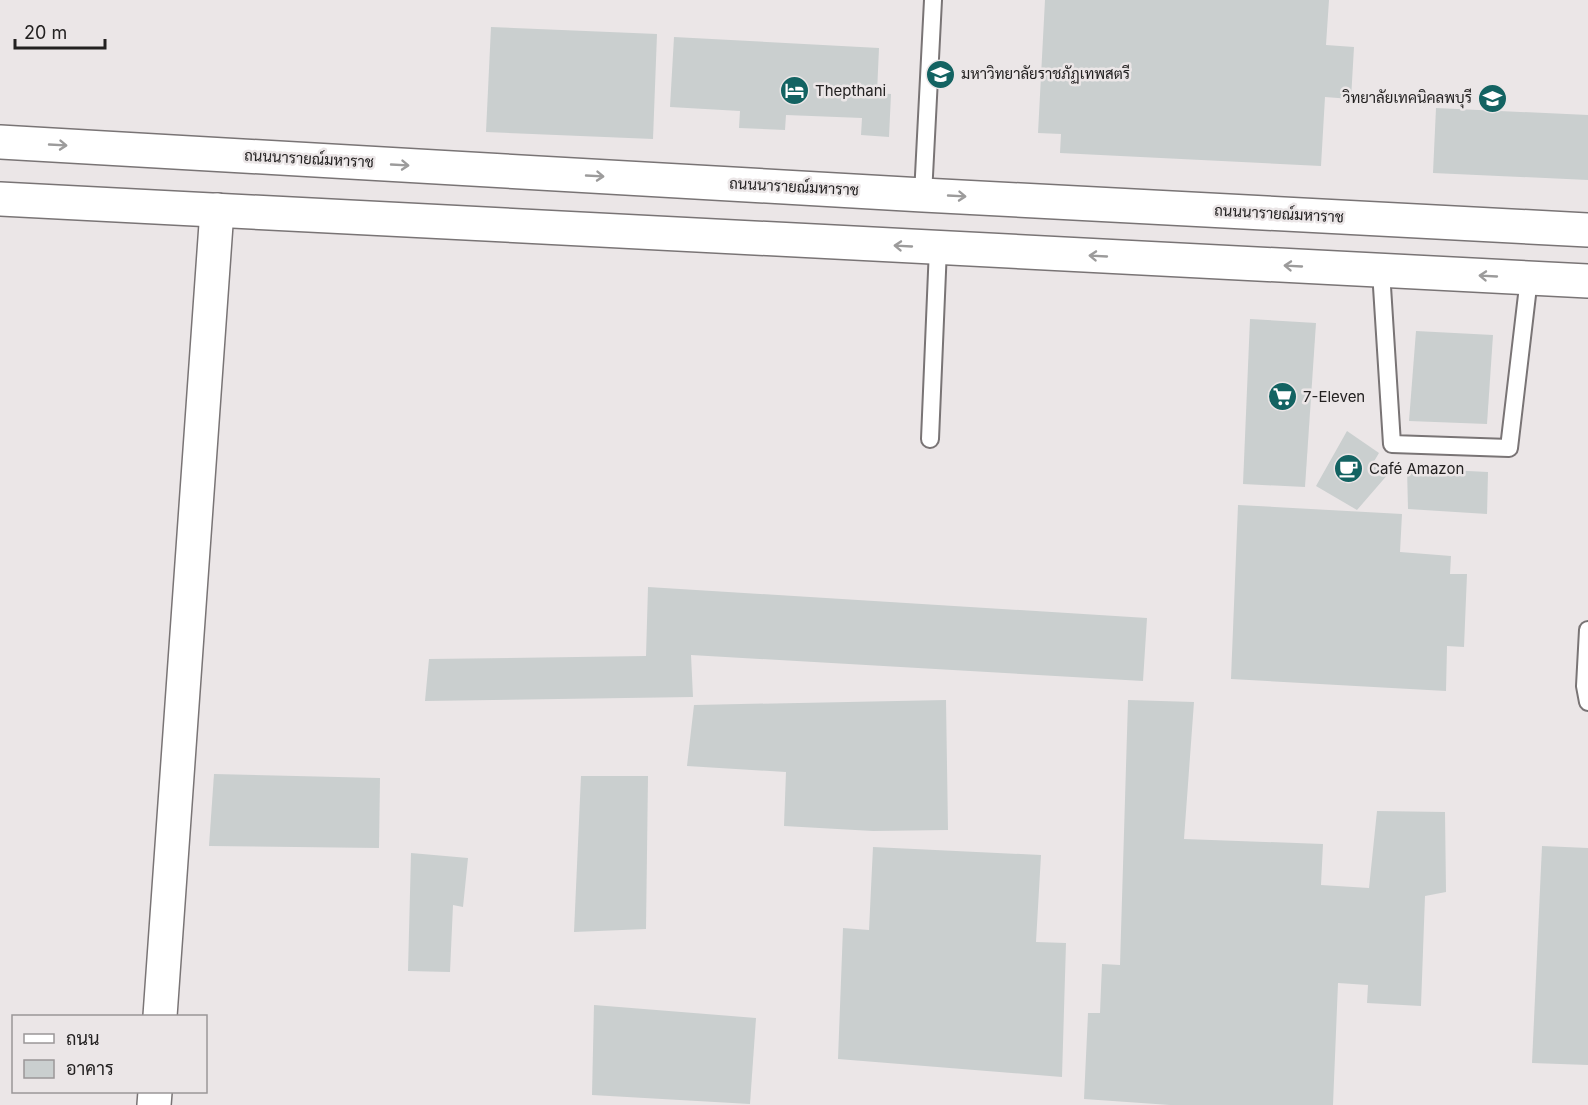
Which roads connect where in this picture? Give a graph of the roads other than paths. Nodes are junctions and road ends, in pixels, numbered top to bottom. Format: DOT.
graph roads {
  1 [pos="933,0"];
  2 [pos="0,142"];
  3 [pos="923,195"];
  4 [pos="0,199"];
  5 [pos="217,210"];
  6 [pos="1588,230"];
  7 [pos="938,248"];
  8 [pos="1381,271"];
  9 [pos="1529,278"];
  10 [pos="1588,281"];
  11 [pos="930,439"];
  12 [pos="1588,630"];
  13 [pos="1588,702"];
  14 [pos="160,1015"];
  1 -- 3 [label="lane"];
  2 -- 3 [label="main road, ถนนนารายณ์มหาราช, one-way"];
  3 -- 6 [label="main road, ถนนนารายณ์มหาราช, one-way"];
  4 -- 5 [label="main road"];
  7 -- 5 [label="main road, one-way"];
  5 -- 14 [label="main road"];
  8 -- 7 [label="main road, one-way"];
  7 -- 11 [label="lane"];
  9 -- 8 [label="main road, one-way"];
  8 -- 9 [label="lane"];
  9 -- 10 [label="main road"];
  12 -- 13 [label="lane"];
}
